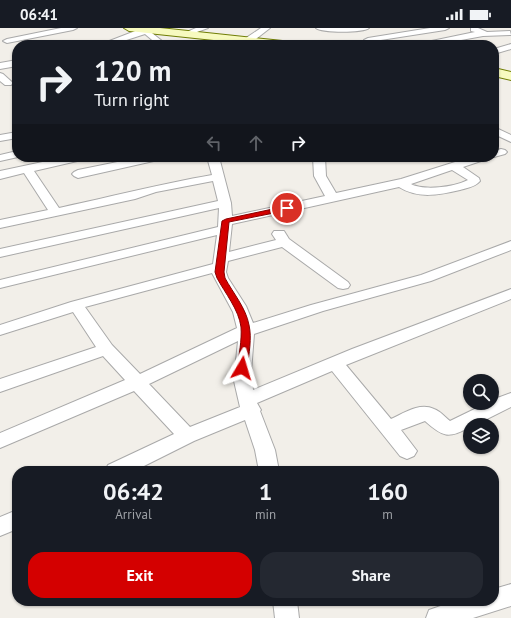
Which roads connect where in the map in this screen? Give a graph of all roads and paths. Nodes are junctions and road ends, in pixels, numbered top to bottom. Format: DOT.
graph roads {
  1 [pos="73,28"];
  2 [pos="129,28"];
  3 [pos="204,28"];
  4 [pos="266,28"];
  5 [pos="320,28"];
  6 [pos="365,28"];
  7 [pos="445,28"];
  8 [pos="471,28"];
  9 [pos="150,30"];
  10 [pos="510,30"];
  11 [pos="484,33"];
  12 [pos="186,34"];
  13 [pos="12,40"];
  14 [pos="12,40"];
  15 [pos="119,40"];
  16 [pos="156,40"];
  17 [pos="249,40"];
  18 [pos="368,40"];
  19 [pos="383,40"];
  20 [pos="448,40"];
  21 [pos="7,41"];
  22 [pos="511,45"];
  23 [pos="499,50"];
  24 [pos="12,63"];
  25 [pos="0,66"];
  26 [pos="499,73"];
  27 [pos="0,76"];
  28 [pos="511,76"];
  29 [pos="8,83"];
  30 [pos="499,133"];
  31 [pos="12,136"];
  32 [pos="0,138"];
  33 [pos="511,139"];
  34 [pos="12,155"];
  35 [pos="0,158"];
  36 [pos="59,162"];
  37 [pos="134,162"];
  38 [pos="217,162"];
  39 [pos="320,162"];
  40 [pos="466,162"];
  41 [pos="453,166"];
  42 [pos="26,169"];
  43 [pos="78,174"];
  44 [pos="0,175"];
  45 [pos="218,177"];
  46 [pos="401,183"];
  47 [pos="332,198"];
  48 [pos="225,203"];
  49 [pos="56,213"];
  50 [pos="0,224"];
  51 [pos="225,225"];
  52 [pos="511,246"];
  53 [pos="0,253"];
  54 [pos="220,262"];
  55 [pos="0,284"];
  56 [pos="344,285"];
  57 [pos="511,294"];
  58 [pos="76,305"];
  59 [pos="0,330"];
  60 [pos="245,331"];
  61 [pos="106,348"];
  62 [pos="335,363"];
  63 [pos="138,382"];
  64 [pos="0,386"];
  65 [pos="511,399"];
  66 [pos="250,405"];
  67 [pos="389,428"];
  68 [pos="187,436"];
  69 [pos="0,440"];
  70 [pos="407,451"];
  71 [pos="125,466"];
  72 [pos="269,466"];
  73 [pos="12,522"];
  74 [pos="0,528"];
  75 [pos="511,594"];
  76 [pos="499,598"];
  77 [pos="286,606"];
  78 [pos="475,606"];
  79 [pos="287,618"];
  80 [pos="438,618"];
  1 -- 13 [label="street"];
  2 -- 9 [label="main road"];
  3 -- 12 [label="street"];
  4 -- 17 [label="street"];
  5 -- 6 [label="street"];
  6 -- 18 [label="street"];
  7 -- 19 [label="street"];
  8 -- 11 [label="street"];
  9 -- 12 [label="main road"];
  9 -- 15 [label="street"];
  9 -- 16 [label="street"];
  10 -- 11 [label="street"];
  10 -- 22 [label="street"];
  11 -- 20 [label="street"];
  12 -- 17 [label="main road"];
  14 -- 21 [label="street"];
  22 -- 23 [label="street"];
  24 -- 25 [label="street"];
  26 -- 28 [label="main road"];
  27 -- 29 [label="street"];
  30 -- 33 [label="street"];
  31 -- 32 [label="street"];
  34 -- 35 [label="street"];
  36 -- 42 [label="street"];
  37 -- 43 [label="street"];
  38 -- 45 [label="street"];
  39 -- 47 [label="street"];
  40 -- 41 [label="street"];
  41 -- 46 [label="street"];
  41 -- 46 [label="street"];
  42 -- 44 [label="street"];
  42 -- 49 [label="street"];
  45 -- 48 [label="street"];
  45 -- 49 [label="street"];
  46 -- 47 [label="street"];
  47 -- 51 [label="street"];
  48 -- 51 [label="street"];
  48 -- 53 [label="street"];
  49 -- 50 [label="street"];
  51 -- 54 [label="street"];
  51 -- 55 [label="street"];
  52 -- 60 [label="street"];
  54 -- 56 [label="street"];
  54 -- 58 [label="street"];
  54 -- 60 [label="street"];
  57 -- 62 [label="street"];
  58 -- 59 [label="street"];
  58 -- 61 [label="street"];
  60 -- 63 [label="street"];
  60 -- 66 [label="street"];
  61 -- 63 [label="street"];
  61 -- 64 [label="street"];
  62 -- 66 [label="street"];
  62 -- 67 [label="street"];
  63 -- 68 [label="street"];
  63 -- 69 [label="street"];
  65 -- 67 [label="street"];
  66 -- 68 [label="street"];
  66 -- 72 [label="street"];
  67 -- 70 [label="street"];
  68 -- 71 [label="street"];
  73 -- 74 [label="street"];
  75 -- 76 [label="street"];
  77 -- 79 [label="street"];
  78 -- 80 [label="street"];
}
